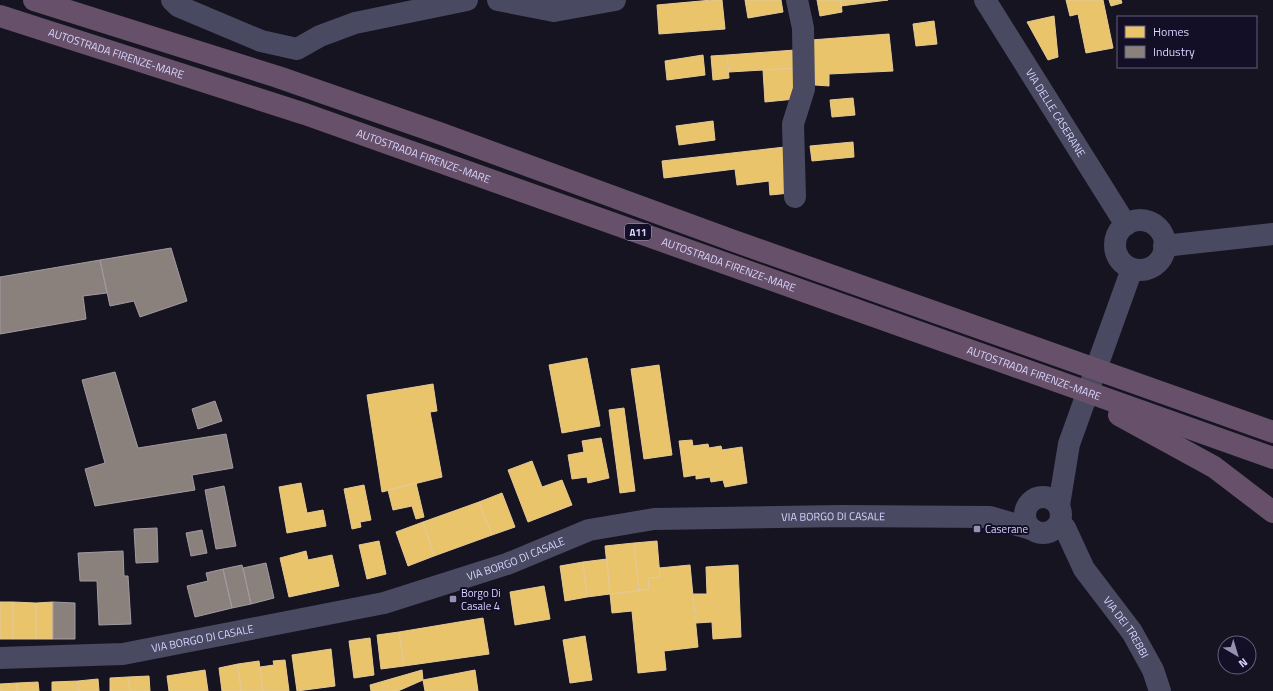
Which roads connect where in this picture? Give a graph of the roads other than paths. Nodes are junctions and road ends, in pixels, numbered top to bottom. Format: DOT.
graph roads {
  1 [pos="34,0"];
  2 [pos="172,0"];
  3 [pos="467,0"];
  4 [pos="498,0"];
  5 [pos="616,0"];
  6 [pos="797,0"];
  7 [pos="985,0"];
  8 [pos="0,16"];
  9 [pos="795,197"];
  10 [pos="1126,225"];
  11 [pos="1273,234"];
  12 [pos="1164,246"];
  13 [pos="1132,269"];
  14 [pos="1028,371"];
  15 [pos="1273,432"];
  16 [pos="1069,444"];
  17 [pos="1273,458"];
  18 [pos="1032,501"];
  19 [pos="1273,512"];
  20 [pos="1059,514"];
  21 [pos="990,517"];
  22 [pos="1036,531"];
  23 [pos="1084,569"];
  24 [pos="0,658"];
  25 [pos="1160,691"];
  1 -- 15 [label="highway, A11"];
  2 -- 3 [label="street"];
  4 -- 5 [label="street"];
  6 -- 9 [label="street"];
  7 -- 10 [label="street, VIA DELLE CASERANE"];
  8 -- 14 [label="highway, AUTOSTRADA FIRENZE-MARE / A11"];
  10 -- 12 [label="street"];
  10 -- 13 [label="street"];
  11 -- 12 [label="street"];
  12 -- 13 [label="street"];
  13 -- 16 [label="street"];
  14 -- 17 [label="highway, AUTOSTRADA FIRENZE-MARE / A11"];
  14 -- 19 [label="highway"];
  16 -- 18 [label="street"];
  16 -- 20 [label="street"];
  18 -- 20 [label="street"];
  18 -- 21 [label="street, VIA BORGO DI CASALE"];
  18 -- 22 [label="street"];
  20 -- 22 [label="street"];
  20 -- 23 [label="street, VIA DEI TREBBI"];
  21 -- 22 [label="street, VIA BORGO DI CASALE"];
  21 -- 24 [label="street, VIA BORGO DI CASALE"];
  22 -- 23 [label="street, VIA DEI TREBBI"];
  23 -- 25 [label="street, VIA DEI TREBBI"];
}
